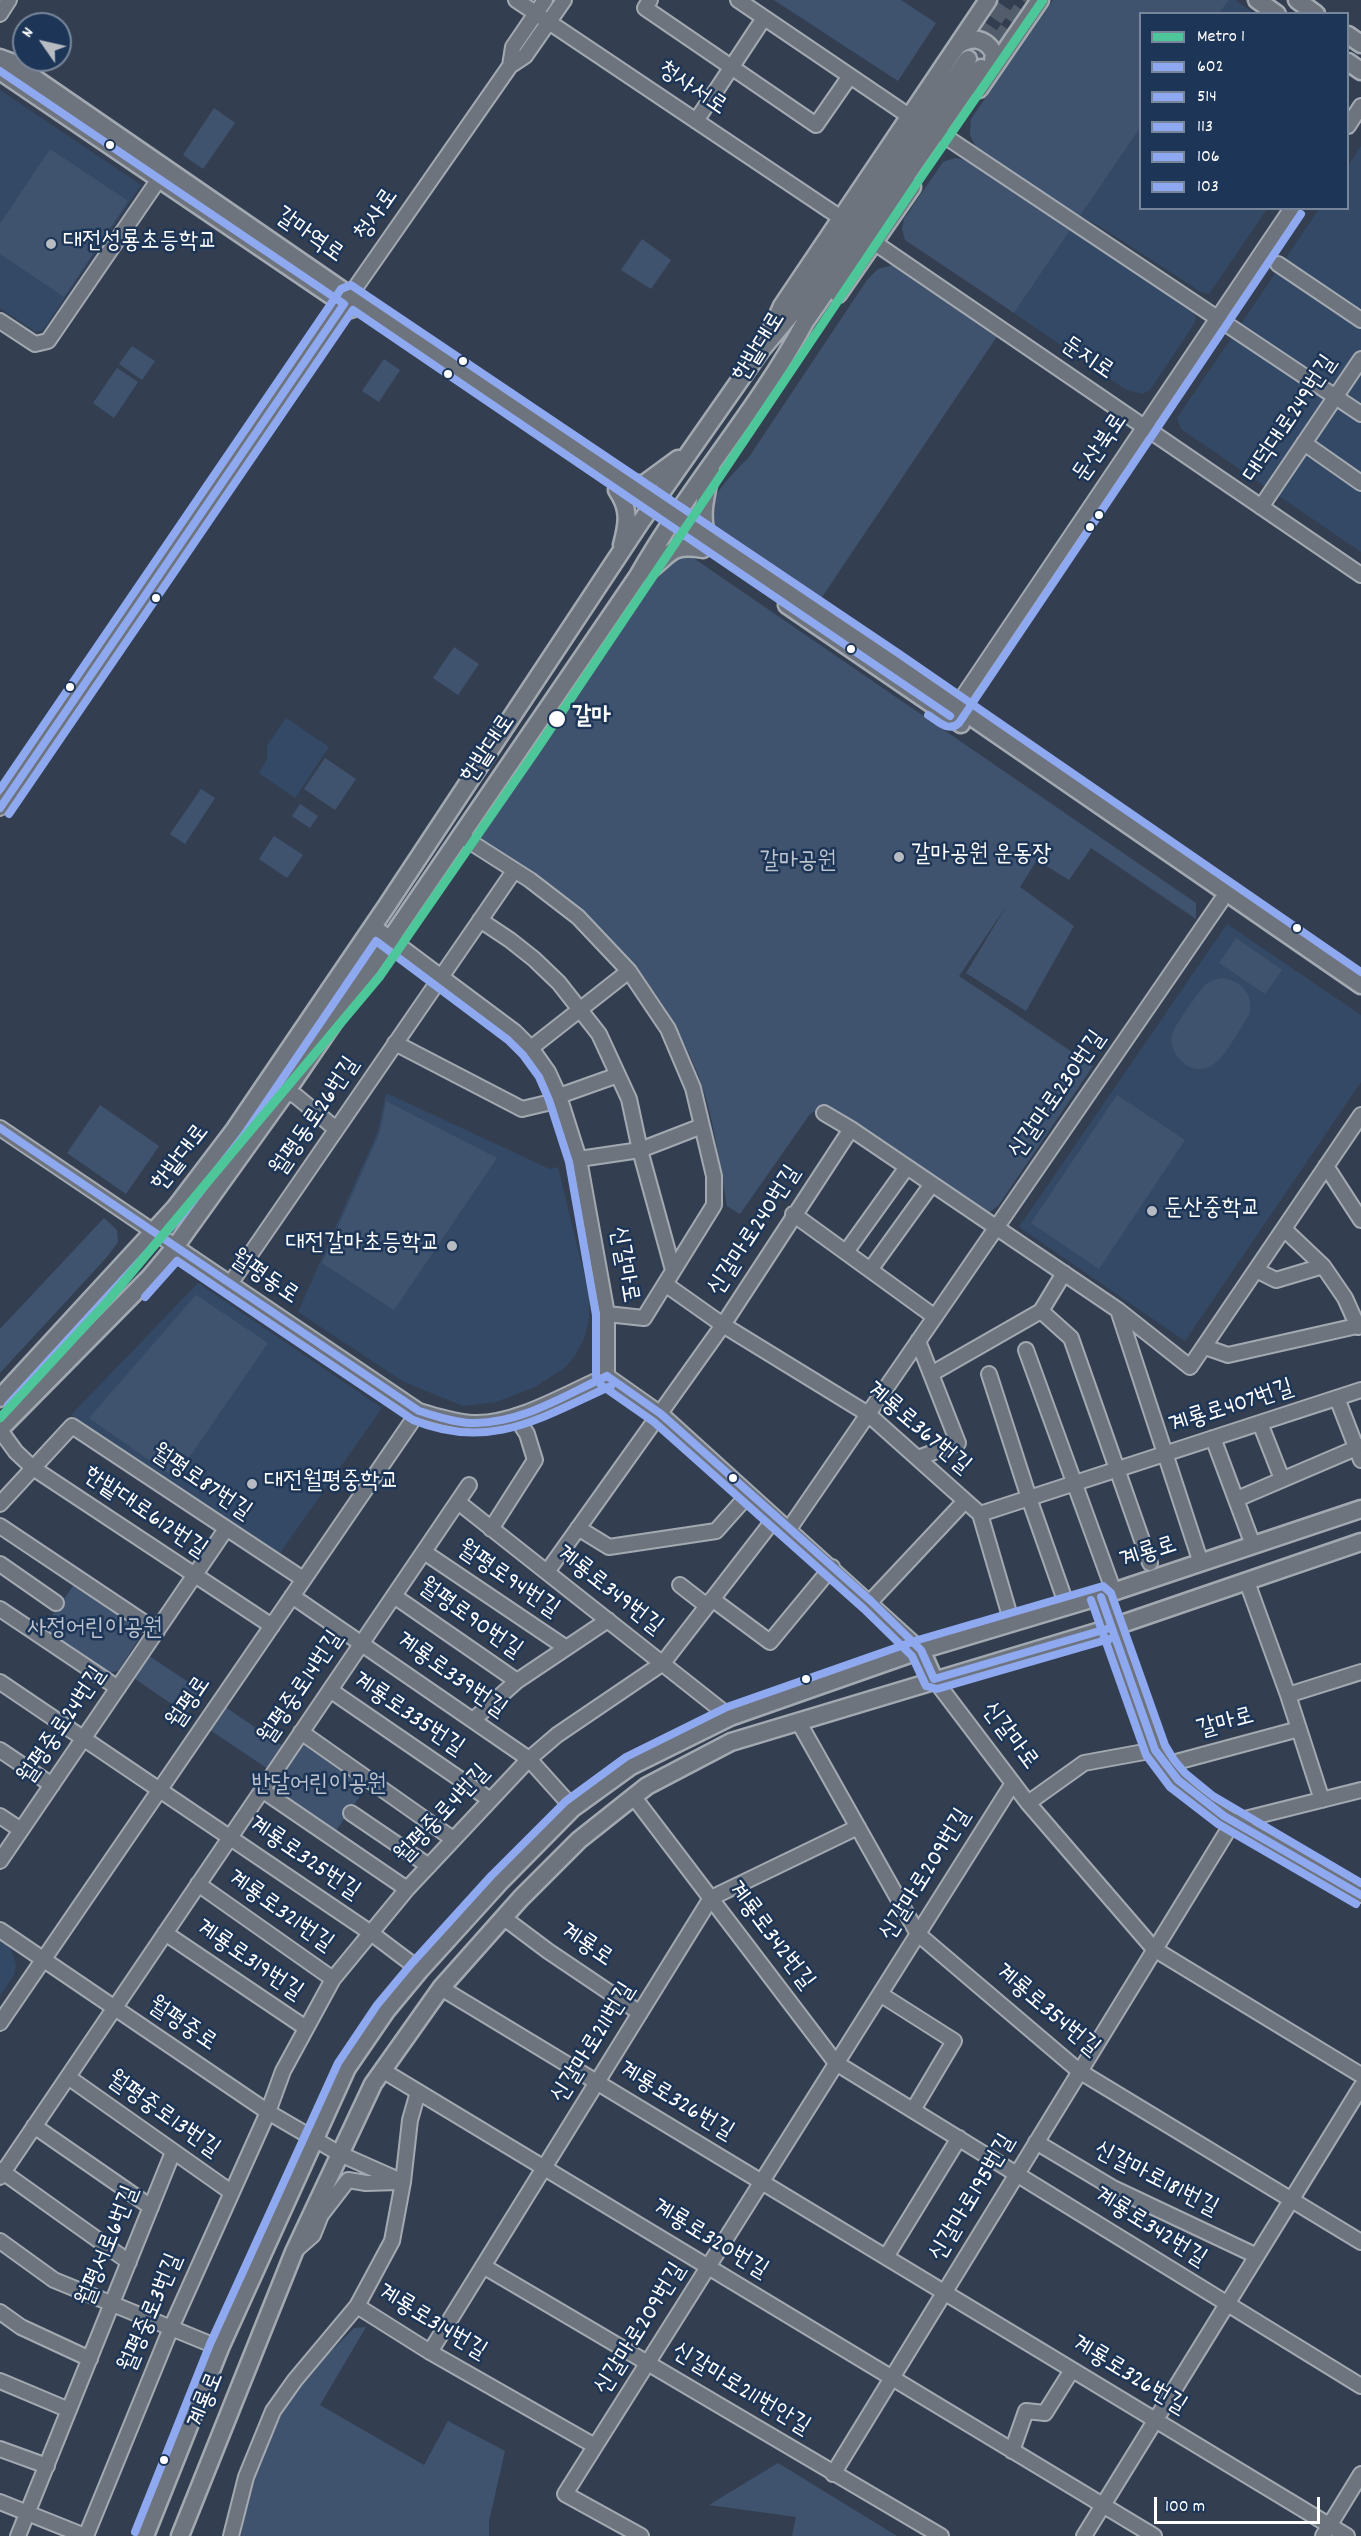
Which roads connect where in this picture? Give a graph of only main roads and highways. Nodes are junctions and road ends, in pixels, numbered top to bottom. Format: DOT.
graph roads {
  1 [pos="988,0"];
  2 [pos="1040,0"];
  3 [pos="1257,0"];
  4 [pos="1297,0"];
  5 [pos="1274,12"];
  6 [pos="1313,12"];
  7 [pos="957,46"];
  8 [pos="0,58"];
  9 [pos="980,66"];
  10 [pos="0,72"];
  11 [pos="347,300"];
  12 [pos="761,350"];
  13 [pos="784,362"];
  14 [pos="692,451"];
  15 [pos="713,461"];
  16 [pos="622,487"];
  17 [pos="651,507"];
  18 [pos="672,521"];
  19 [pos="706,544"];
  20 [pos="616,562"];
  21 [pos="638,576"];
  22 [pos="953,712"];
  23 [pos="1361,985"];
  24 [pos="1361,997"];
  25 [pos="0,1398"];
  26 [pos="0,1430"];
  27 [pos="1361,1509"];
  28 [pos="1361,1542"];
  29 [pos="921,1650"];
  30 [pos="934,1679"];
  31 [pos="144,2536"];
  32 [pos="180,2536"];
  1 -- 7 [label="main road"];
  2 -- 9 [label="main road"];
  3 -- 5 [label="main road"];
  4 -- 6 [label="main road"];
  7 -- 9 [label="main road"];
  7 -- 12 [label="main road"];
  8 -- 11 [label="main road, 갈마역로"];
  9 -- 12 [label="main road, 한밭대로"];
  9 -- 13 [label="main road, 한밭대로"];
  9 -- 13 [label="main road"];
  10 -- 11 [label="main road, 갈마역로"];
  11 -- 16 [label="main road, 갈마역로"];
  12 -- 14 [label="main road, 한밭대로"];
  13 -- 15 [label="main road, 한밭대로"];
  14 -- 16 [label="main road"];
  14 -- 17 [label="main road, 한밭대로"];
  15 -- 18 [label="main road, 한밭대로"];
  15 -- 19 [label="main road"];
  16 -- 17 [label="main road, 갈마역로"];
  16 -- 20 [label="main road"];
  17 -- 18 [label="main road, 갈마역로"];
  17 -- 20 [label="main road, 한밭대로"];
  18 -- 19 [label="main road, 갈마역로"];
  18 -- 21 [label="main road, 한밭대로"];
  19 -- 21 [label="main road"];
  19 -- 22 [label="main road, 갈마역로"];
  20 -- 25 [label="main road, 한밭대로"];
  21 -- 26 [label="main road, 한밭대로"];
  22 -- 23 [label="main road, 갈마역로"];
  22 -- 24 [label="main road, 갈마역로"];
  27 -- 29 [label="main road, 계룡로"];
  28 -- 30 [label="main road, 계룡로"];
  29 -- 30 [label="main road, 신갈마로"];
  29 -- 31 [label="main road, 계룡로"];
  30 -- 32 [label="main road, 계룡로"];
}
